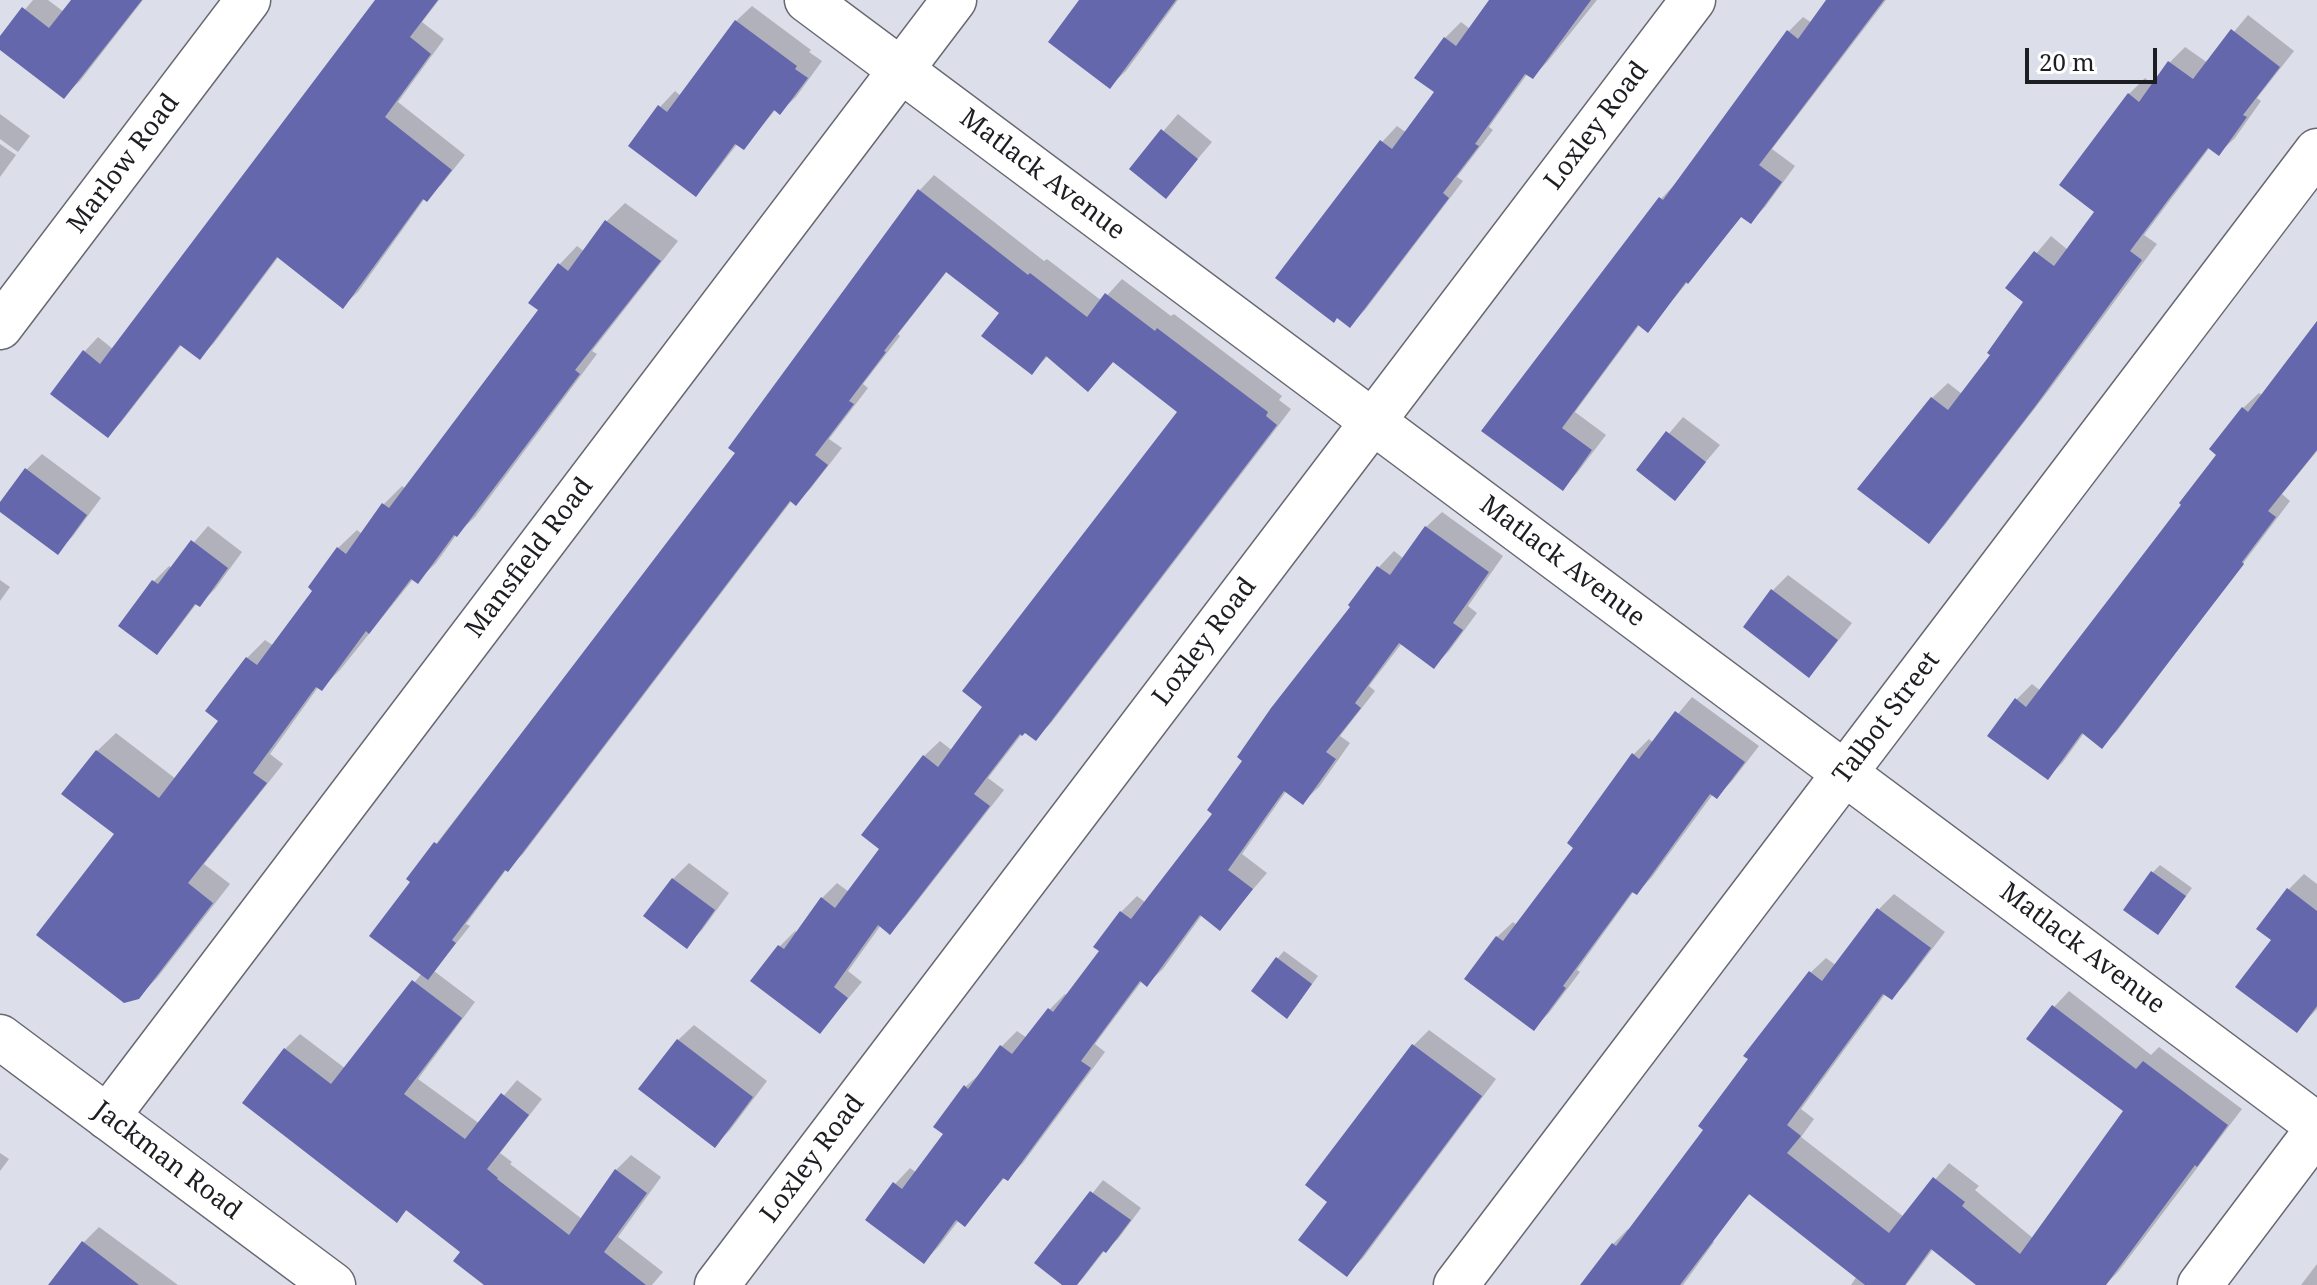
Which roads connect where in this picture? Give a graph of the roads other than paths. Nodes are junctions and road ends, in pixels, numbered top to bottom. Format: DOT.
graph roads {
  1 [pos="248,0"];
  2 [pos="807,0"];
  3 [pos="954,0"];
  4 [pos="1693,0"];
  5 [pos="900,70"];
  6 [pos="2317,151"];
  7 [pos="0,327"];
  8 [pos="1373,421"];
  9 [pos="1845,773"];
  10 [pos="0,1037"];
  11 [pos="107,1117"];
  12 [pos="2317,1128"];
  13 [pos="333,1285"];
  14 [pos="717,1285"];
  15 [pos="1456,1285"];
  16 [pos="2200,1285"];
  1 -- 7 [label="street, Marlow Road"];
  2 -- 5 [label="street, Matlack Avenue"];
  3 -- 5 [label="street, Mansfield Road"];
  4 -- 8 [label="street, Loxley Road"];
  5 -- 8 [label="street, Matlack Avenue"];
  5 -- 11 [label="street, Mansfield Road"];
  6 -- 9 [label="street, Talbot Street"];
  8 -- 9 [label="street, Matlack Avenue"];
  8 -- 14 [label="street, Loxley Road"];
  9 -- 12 [label="street, Matlack Avenue"];
  9 -- 15 [label="street, Talbot Street"];
  10 -- 11 [label="street, Jackman Road"];
  11 -- 13 [label="street, Jackman Road"];
  12 -- 16 [label="street"];
}
